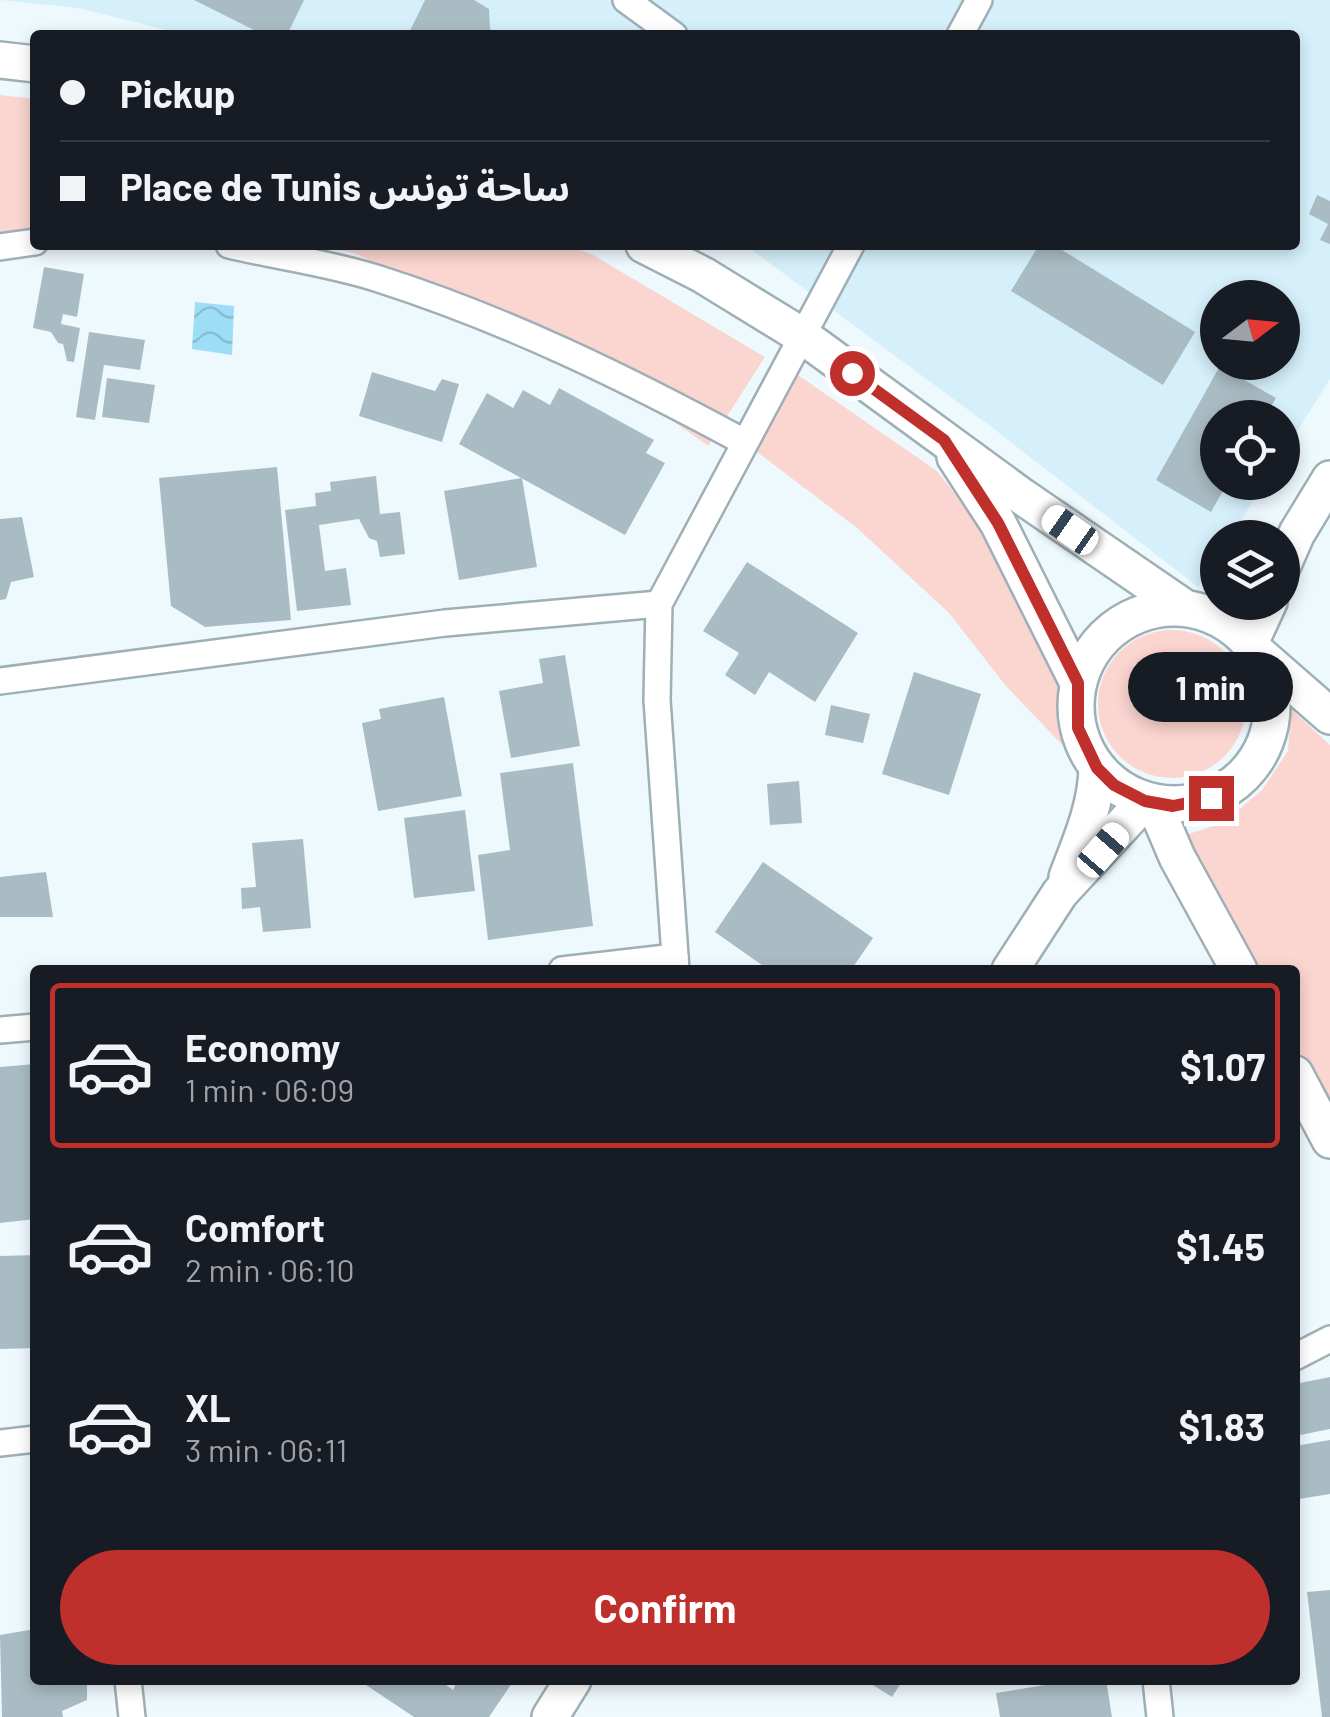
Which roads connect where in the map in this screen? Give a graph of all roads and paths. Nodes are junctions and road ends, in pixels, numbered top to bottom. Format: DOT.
graph roads {
  1 [pos="626,0"];
  2 [pos="978,0"];
  3 [pos="667,30"];
  4 [pos="963,30"];
  5 [pos="0,60"];
  6 [pos="30,63"];
  7 [pos="30,243"];
  8 [pos="0,246"];
  9 [pos="255,250"];
  10 [pos="654,250"];
  11 [pos="849,250"];
  12 [pos="804,337"];
  13 [pos="944,440"];
  14 [pos="744,442"];
  15 [pos="1330,480"];
  16 [pos="1300,525"];
  17 [pos="659,604"];
  18 [pos="1200,604"];
  19 [pos="1200,609"];
  20 [pos="1221,620"];
  21 [pos="1262,620"];
  22 [pos="1253,647"];
  23 [pos="0,681"];
  24 [pos="1078,683"];
  25 [pos="1330,716"];
  26 [pos="1097,768"];
  27 [pos="1150,802"];
  28 [pos="1060,894"];
  29 [pos="676,963"];
  30 [pos="643,965"];
  31 [pos="1013,965"];
  32 [pos="1236,965"];
  33 [pos="30,1027"];
  34 [pos="0,1030"];
  35 [pos="1300,1083"];
  36 [pos="1330,1140"];
  37 [pos="1330,1339"];
  38 [pos="1300,1354"];
  39 [pos="30,1439"];
  40 [pos="0,1443"];
  41 [pos="129,1685"];
  42 [pos="570,1685"];
  43 [pos="1157,1685"];
  44 [pos="132,1717"];
  45 [pos="550,1717"];
  46 [pos="1160,1717"];
  1 -- 3 [label="street"];
  2 -- 4 [label="street"];
  5 -- 6 [label="street"];
  7 -- 8 [label="street"];
  9 -- 14 [label="street"];
  10 -- 12 [label="street"];
  11 -- 12 [label="street"];
  12 -- 13 [label="street"];
  12 -- 14 [label="street"];
  13 -- 18 [label="street"];
  13 -- 24 [label="street"];
  14 -- 17 [label="street"];
  15 -- 16 [label="street"];
  17 -- 23 [label="street"];
  17 -- 29 [label="street"];
  19 -- 24 [label="street"];
  20 -- 22 [label="street"];
  21 -- 22 [label="street"];
  22 -- 25 [label="street"];
  22 -- 27 [label="street"];
  24 -- 26 [label="street"];
  26 -- 27 [label="street"];
  26 -- 28 [label="street"];
  27 -- 28 [label="street"];
  27 -- 32 [label="street"];
  28 -- 31 [label="street"];
  29 -- 30 [label="street"];
  33 -- 34 [label="street"];
  35 -- 36 [label="street"];
  37 -- 38 [label="street"];
  39 -- 40 [label="street"];
  41 -- 44 [label="street"];
  42 -- 45 [label="street"];
  43 -- 46 [label="street"];
}
